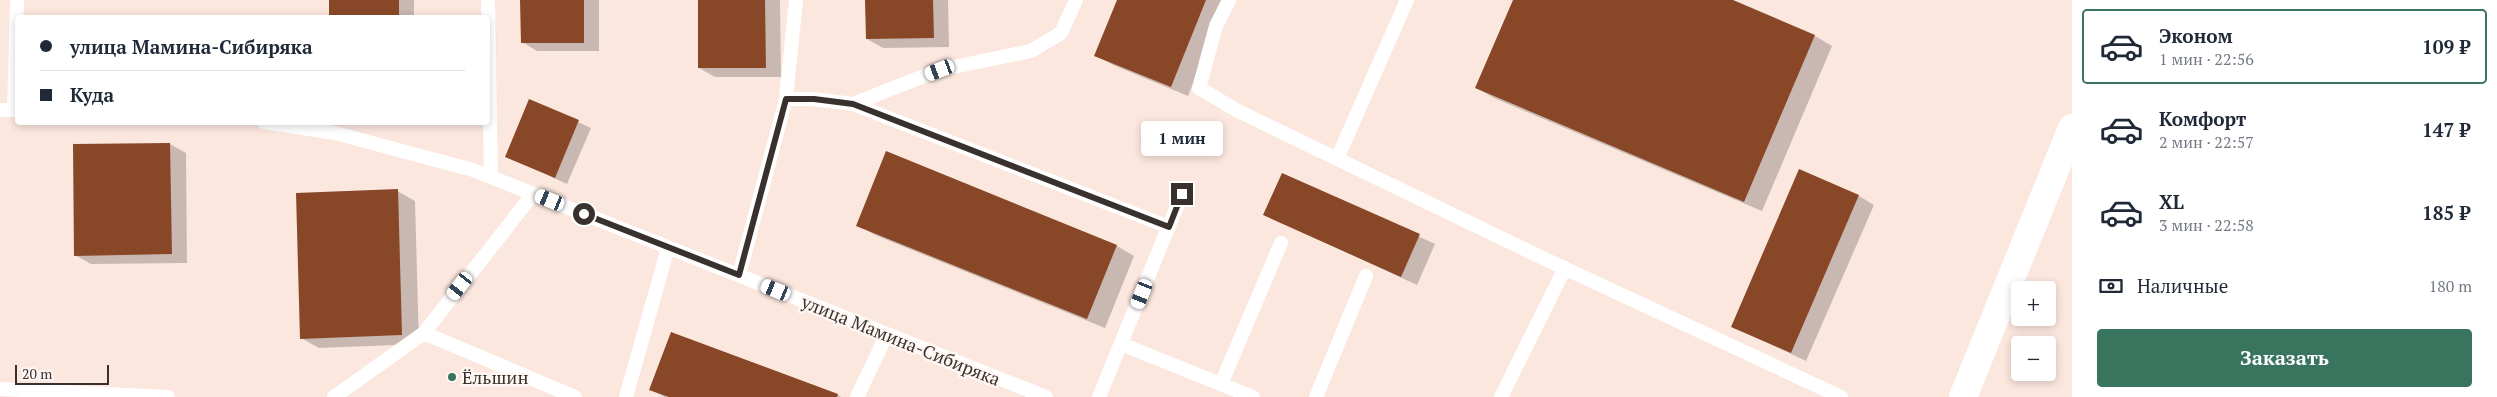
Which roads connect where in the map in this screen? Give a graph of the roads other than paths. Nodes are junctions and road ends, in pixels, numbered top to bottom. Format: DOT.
graph roads {
  1 [pos="17,0"];
  2 [pos="488,0"];
  3 [pos="796,0"];
  4 [pos="1076,0"];
  5 [pos="1229,0"];
  6 [pos="1407,0"];
  7 [pos="16,15"];
  8 [pos="488,15"];
  9 [pos="15,31"];
  10 [pos="786,99"];
  11 [pos="853,104"];
  12 [pos="10,110"];
  13 [pos="283,125"];
  14 [pos="489,125"];
  15 [pos="2072,128"];
  16 [pos="1338,159"];
  17 [pos="490,177"];
  18 [pos="532,194"];
  19 [pos="1182,194"];
  20 [pos="1169,227"];
  21 [pos="1281,243"];
  22 [pos="668,248"];
  23 [pos="1565,268"];
  24 [pos="739,275"];
  25 [pos="1366,276"];
  26 [pos="424,333"];
  27 [pos="887,334"];
  28 [pos="1121,344"];
  29 [pos="1221,384"];
  30 [pos="0,389"];
  31 [pos="168,397"];
  32 [pos="334,397"];
  33 [pos="575,397"];
  34 [pos="626,397"];
  35 [pos="856,397"];
  36 [pos="1046,397"];
  37 [pos="1099,397"];
  38 [pos="1253,397"];
  39 [pos="1316,397"];
  40 [pos="1501,397"];
  41 [pos="1841,397"];
  42 [pos="1962,397"];
  1 -- 7 [label="lane"];
  2 -- 8 [label="lane"];
  3 -- 10 [label="lane"];
  4 -- 11 [label="lane"];
  5 -- 16 [label="lane"];
  6 -- 16 [label="lane"];
  9 -- 12 [label="lane"];
  10 -- 11 [label="lane"];
  10 -- 24 [label="lane"];
  11 -- 20 [label="lane"];
  13 -- 17 [label="lane, улица Мамина-Сибиряка"];
  14 -- 17 [label="lane"];
  15 -- 42 [label="main road"];
  16 -- 23 [label="lane"];
  17 -- 18 [label="lane, улица Мамина-Сибиряка"];
  18 -- 22 [label="lane, улица Мамина-Сибиряка"];
  18 -- 26 [label="lane"];
  19 -- 20 [label="lane"];
  20 -- 28 [label="lane"];
  21 -- 29 [label="lane"];
  22 -- 24 [label="lane, улица Мамина-Сибиряка"];
  22 -- 34 [label="lane"];
  23 -- 40 [label="lane"];
  23 -- 41 [label="lane"];
  24 -- 27 [label="lane, улица Мамина-Сибиряка"];
  25 -- 39 [label="lane"];
  26 -- 32 [label="lane"];
  26 -- 33 [label="lane"];
  27 -- 35 [label="lane"];
  27 -- 36 [label="lane, улица Мамина-Сибиряка"];
  28 -- 29 [label="lane"];
  28 -- 37 [label="lane"];
  29 -- 38 [label="lane"];
  30 -- 31 [label="lane"];
}
